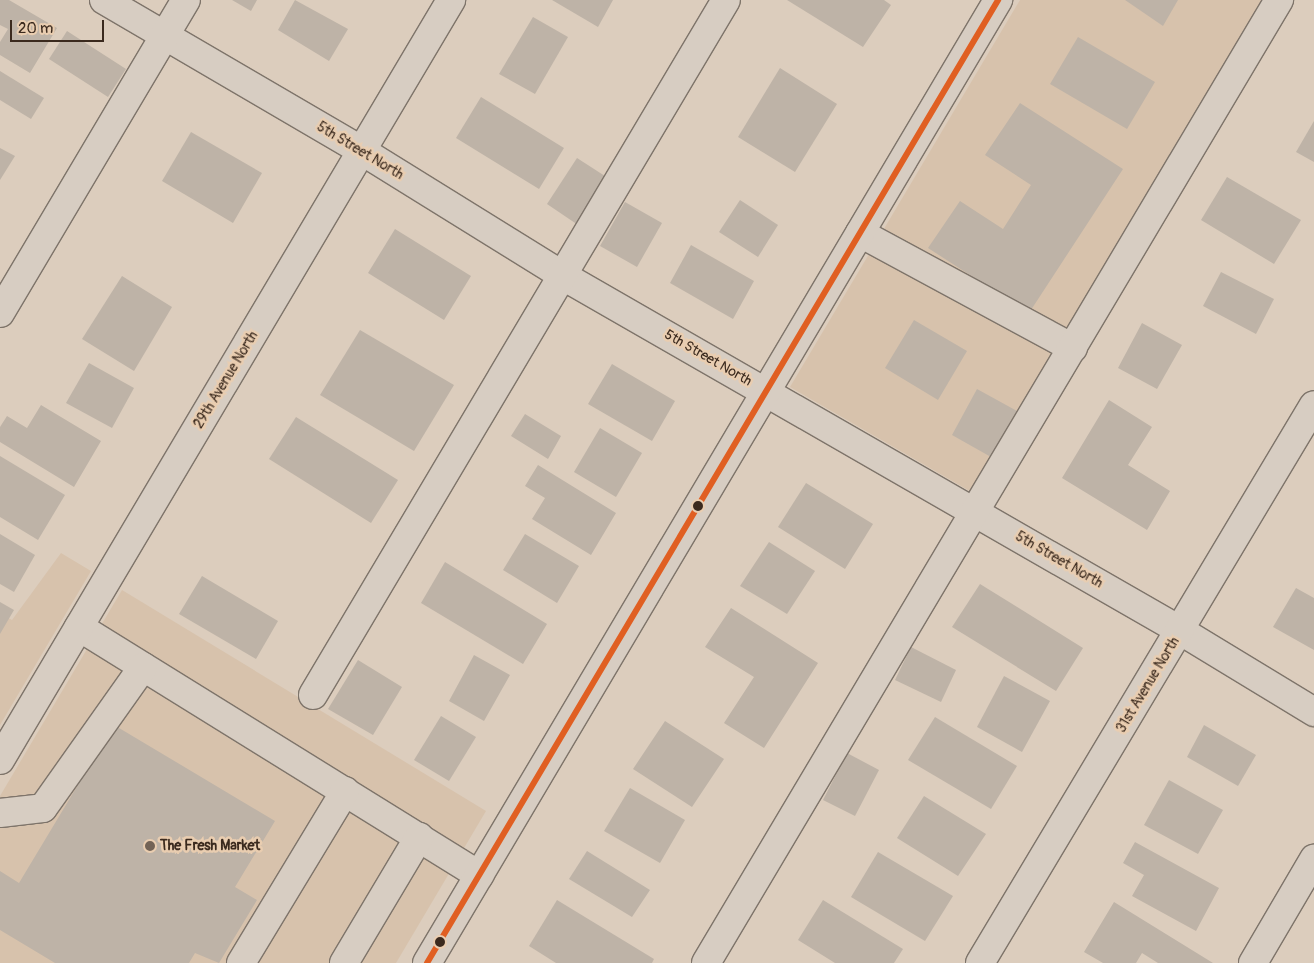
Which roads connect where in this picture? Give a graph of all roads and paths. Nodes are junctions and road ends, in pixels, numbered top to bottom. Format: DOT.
graph roads {
  1 [pos="104,0"];
  2 [pos="186,0"];
  3 [pos="451,0"];
  4 [pos="726,0"];
  5 [pos="998,0"];
  6 [pos="1279,0"];
  7 [pos="165,35"];
  8 [pos="362,151"];
  9 [pos="860,233"];
  10 [pos="565,277"];
  11 [pos="0,313"];
  12 [pos="1072,348"];
  13 [pos="766,392"];
  14 [pos="1314,405"];
  15 [pos="975,512"];
  16 [pos="79,627"];
  17 [pos="1181,631"];
  18 [pos="143,667"];
  19 [pos="313,695"];
  20 [pos="1314,712"];
  21 [pos="1,756"];
  22 [pos="345,791"];
  23 [pos="0,813"];
  24 [pos="419,837"];
  25 [pos="1314,859"];
  26 [pos="479,875"];
  27 [pos="241,963"];
  28 [pos="344,963"];
  29 [pos="427,963"];
  30 [pos="706,963"];
  31 [pos="980,963"];
  32 [pos="1253,963"];
  1 -- 7 [label="street, 5th Street North"];
  2 -- 7 [label="street"];
  3 -- 8 [label="street, 29th Avenue North"];
  4 -- 10 [label="street"];
  5 -- 9 [label="street"];
  6 -- 12 [label="street"];
  7 -- 8 [label="street, 5th Street North"];
  7 -- 11 [label="street"];
  8 -- 10 [label="street, 5th Street North"];
  8 -- 16 [label="street, 29th Avenue North"];
  9 -- 12 [label="street"];
  9 -- 13 [label="street"];
  10 -- 13 [label="street, 5th Street North"];
  10 -- 19 [label="street"];
  12 -- 15 [label="street"];
  13 -- 15 [label="street, 5th Street North"];
  13 -- 26 [label="street"];
  14 -- 17 [label="street, 31st Avenue North"];
  15 -- 17 [label="street, 5th Street North"];
  15 -- 30 [label="street"];
  16 -- 18 [label="street"];
  16 -- 21 [label="street, 29th Avenue North"];
  17 -- 20 [label="street, 5th Street North"];
  17 -- 31 [label="street, 31st Avenue North"];
  18 -- 22 [label="street"];
  18 -- 23 [label="street"];
  22 -- 24 [label="street"];
  22 -- 27 [label="street"];
  24 -- 26 [label="street"];
  24 -- 28 [label="street"];
  25 -- 32 [label="street"];
  26 -- 29 [label="street"];
}
